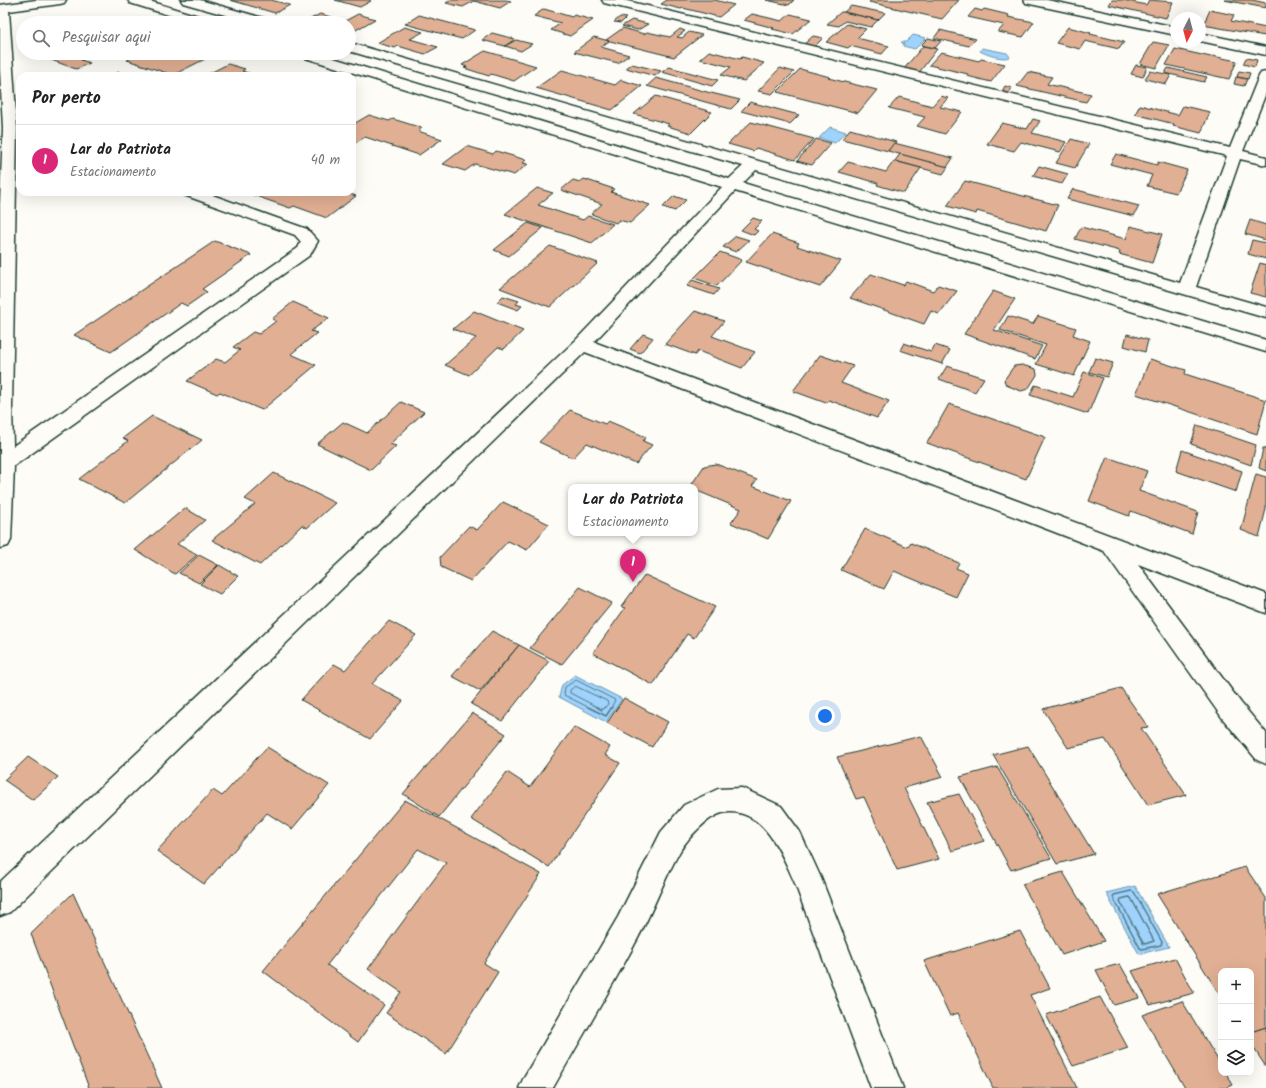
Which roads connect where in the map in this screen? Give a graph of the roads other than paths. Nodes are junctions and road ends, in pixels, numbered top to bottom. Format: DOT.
graph roads {
  1 [pos="60,0"];
  2 [pos="134,0"];
  3 [pos="187,0"];
  4 [pos="608,0"];
  5 [pos="1030,0"];
  6 [pos="1,9"];
  7 [pos="185,16"];
  8 [pos="242,16"];
  9 [pos="1170,30"];
  10 [pos="1206,37"];
  11 [pos="356,49"];
  12 [pos="1266,51"];
  13 [pos="327,60"];
  14 [pos="1266,76"];
  15 [pos="15,130"];
  16 [pos="1235,153"];
  17 [pos="1266,161"];
  18 [pos="754,165"];
  19 [pos="732,185"];
  20 [pos="200,196"];
  21 [pos="1186,290"];
  22 [pos="1266,313"];
  23 [pos="582,344"];
  24 [pos="1266,346"];
  25 [pos="2,433"];
  26 [pos="4,463"];
  27 [pos="0,540"];
  28 [pos="1112,546"];
  29 [pos="1266,604"];
  30 [pos="1266,752"];
  31 [pos="0,902"];
  32 [pos="535,1088"];
  33 [pos="887,1088"];
  1 -- 6 [label="street"];
  2 -- 7 [label="street"];
  3 -- 8 [label="street"];
  4 -- 16 [label="street"];
  5 -- 9 [label="street"];
  6 -- 15 [label="street"];
  10 -- 12 [label="street"];
  11 -- 18 [label="street"];
  13 -- 19 [label="street"];
  14 -- 16 [label="street"];
  15 -- 25 [label="street"];
  16 -- 17 [label="street"];
  16 -- 21 [label="street"];
  18 -- 19 [label="street"];
  18 -- 21 [label="street"];
  19 -- 23 [label="street"];
  19 -- 24 [label="street"];
  20 -- 26 [label="street"];
  21 -- 22 [label="street"];
  23 -- 28 [label="street"];
  23 -- 31 [label="street"];
  25 -- 26 [label="street"];
  26 -- 27 [label="street"];
  28 -- 29 [label="street"];
  28 -- 30 [label="street"];
  32 -- 33 [label="street"];
}
